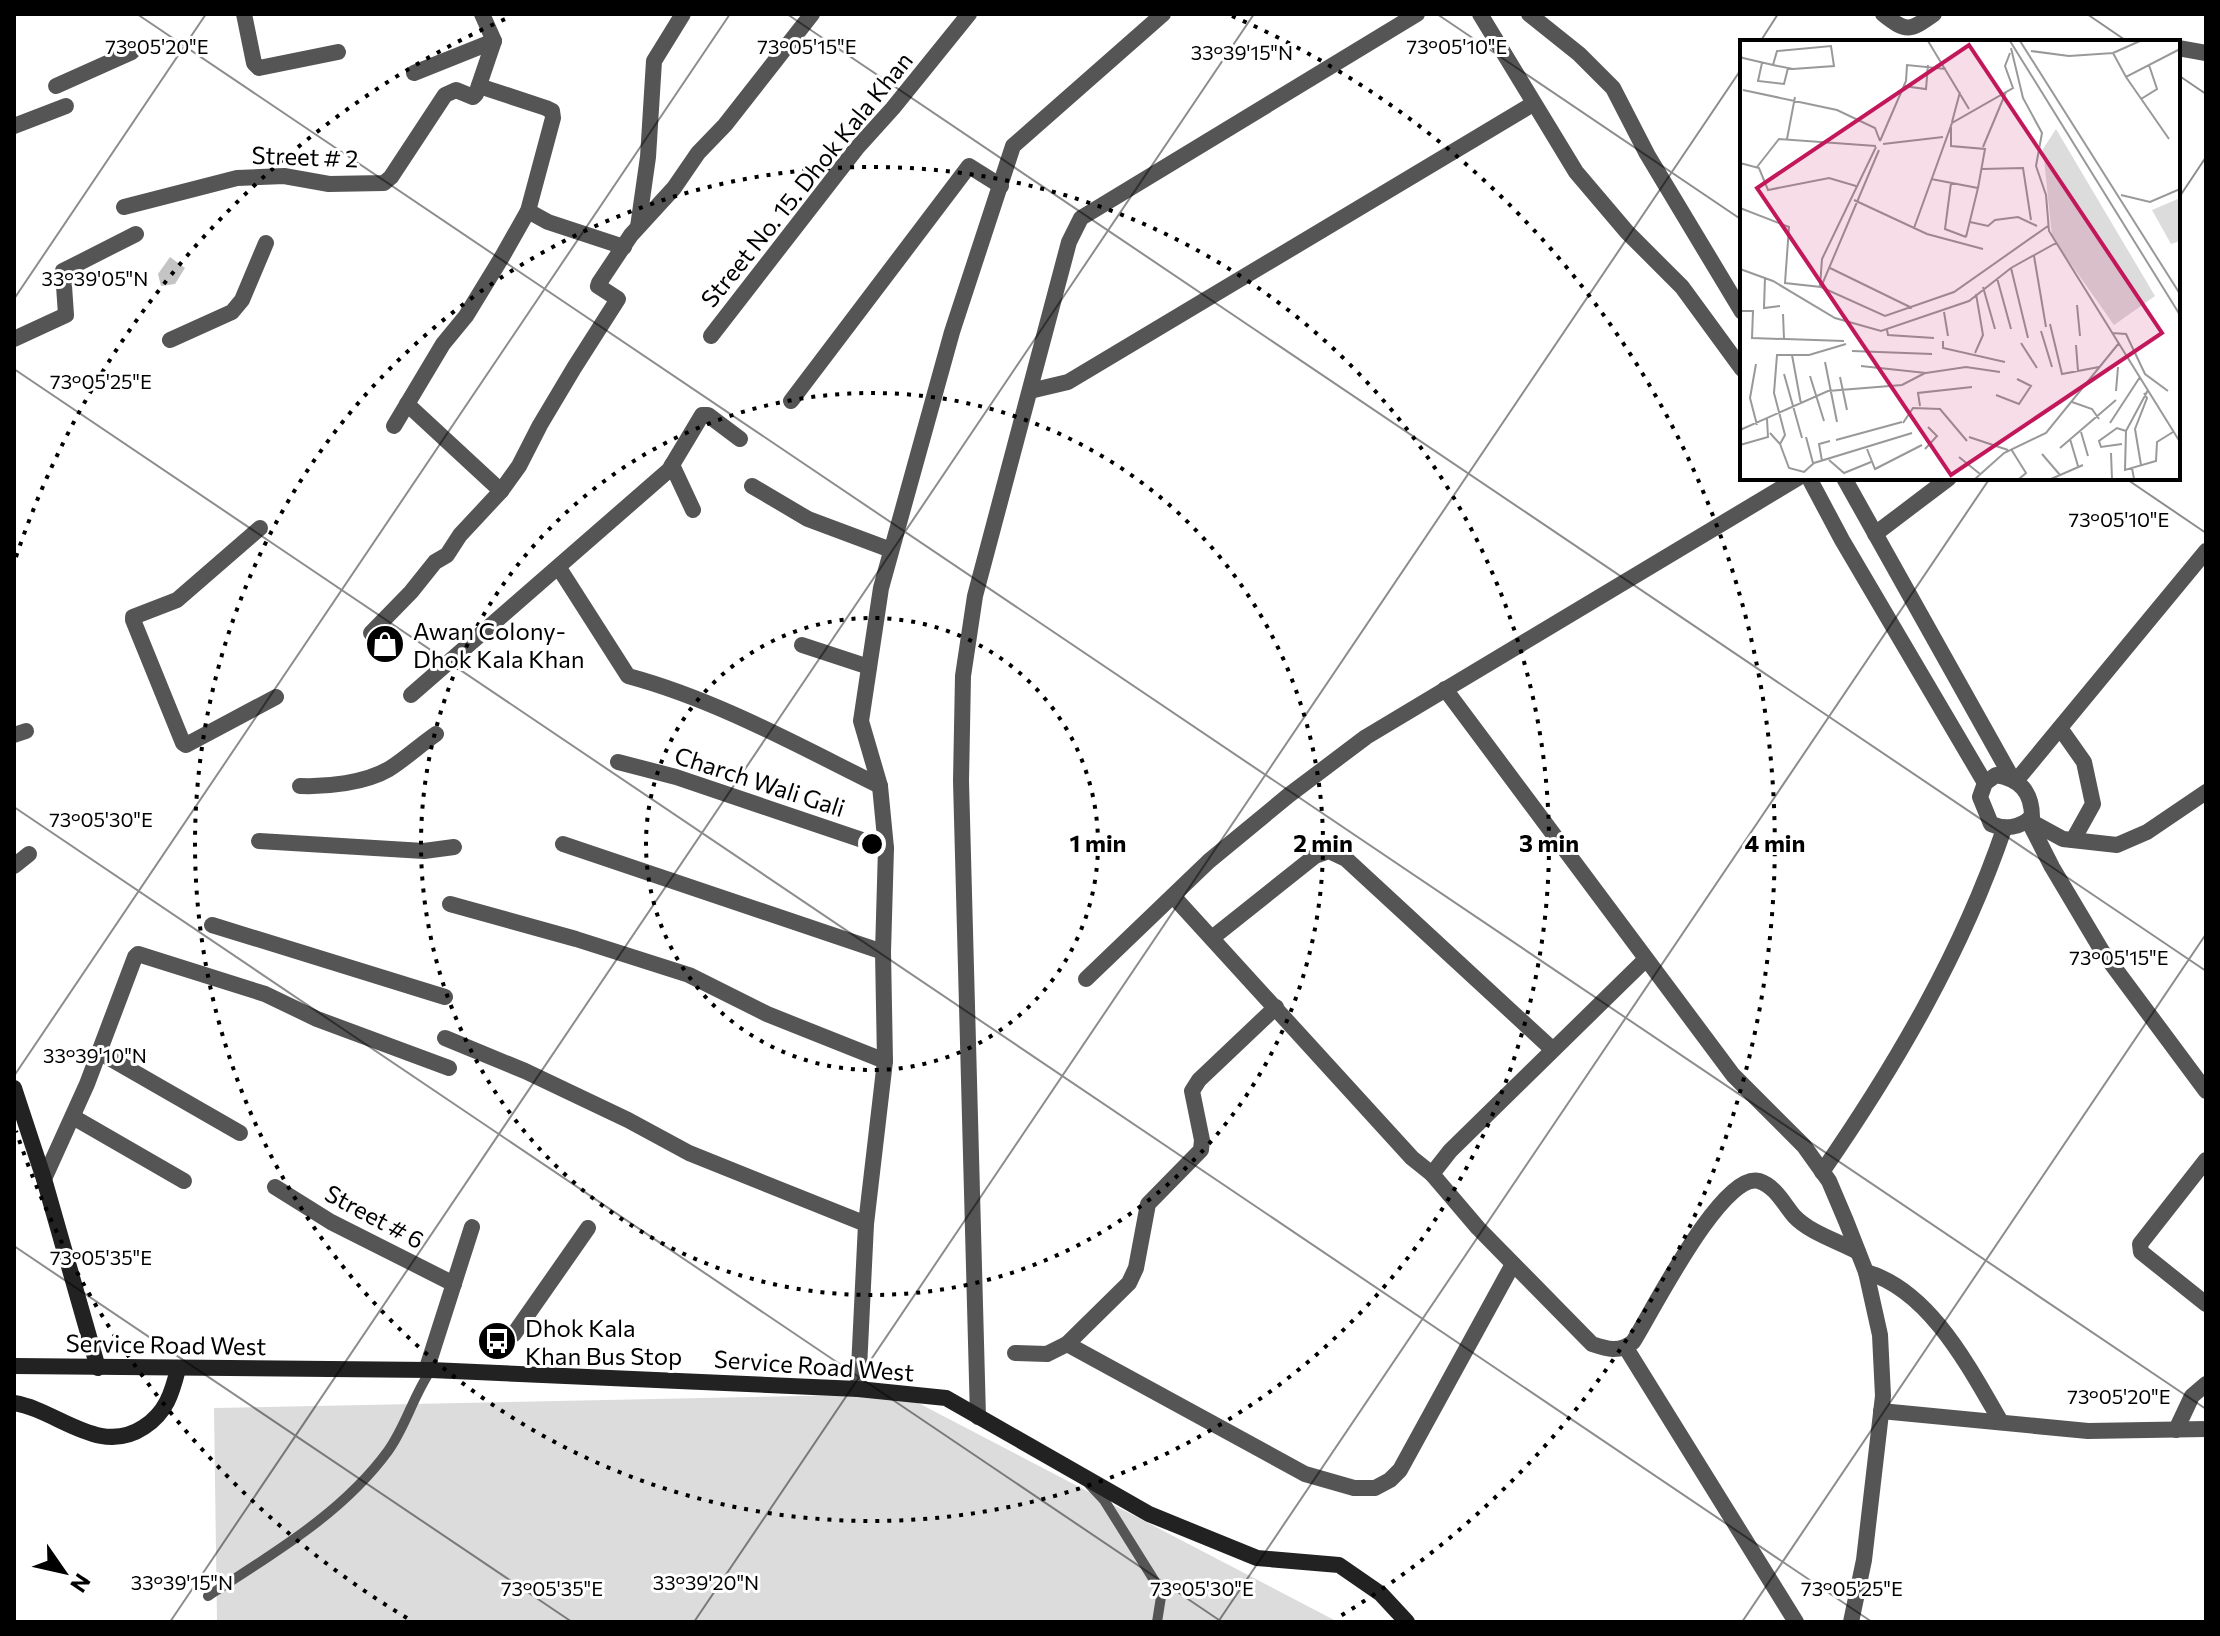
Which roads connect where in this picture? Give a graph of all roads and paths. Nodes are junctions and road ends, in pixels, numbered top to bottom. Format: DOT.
graph roads {
  1 [pos="244,14"];
  2 [pos="482,14"];
  3 [pos="683,14"];
  4 [pos="812,14"];
  5 [pos="969,14"];
  6 [pos="1163,14"];
  7 [pos="1417,14"];
  8 [pos="1480,14"];
  9 [pos="1529,14"];
  10 [pos="1883,14"];
  11 [pos="1934,14"];
  12 [pos="494,41"];
  13 [pos="2180,48"];
  14 [pos="132,52"];
  15 [pos="338,52"];
  16 [pos="2206,53"];
  17 [pos="414,73"];
  18 [pos="56,86"];
  19 [pos="479,86"];
  20 [pos="1533,104"];
  21 [pos="66,106"];
  22 [pos="14,126"];
  23 [pos="1001,186"];
  24 [pos="124,207"];
  25 [pos="528,211"];
  26 [pos="638,228"];
  27 [pos="136,234"];
  28 [pos="266,243"];
  29 [pos="624,247"];
  30 [pos="1740,309"];
  31 [pos="711,336"];
  32 [pos="14,339"];
  33 [pos="170,340"];
  34 [pos="1740,366"];
  35 [pos="1030,391"];
  36 [pos="791,401"];
  37 [pos="407,404"];
  38 [pos="394,426"];
  39 [pos="740,439"];
  40 [pos="672,465"];
  41 [pos="1795,480"];
  42 [pos="1810,480"];
  43 [pos="1845,480"];
  44 [pos="1946,480"];
  45 [pos="752,486"];
  46 [pos="501,491"];
  47 [pos="693,510"];
  48 [pos="260,528"];
  49 [pos="1875,534"];
  50 [pos="891,550"];
  51 [pos="2206,551"];
  52 [pos="559,568"];
  53 [pos="371,633"];
  54 [pos="802,645"];
  55 [pos="869,667"];
  56 [pos="1445,689"];
  57 [pos="411,695"];
  58 [pos="276,697"];
  59 [pos="2060,728"];
  60 [pos="436,734"];
  61 [pos="618,762"];
  62 [pos="2014,780"];
  63 [pos="1985,783"];
  64 [pos="300,786"];
  65 [pos="880,786"];
  66 [pos="2206,792"];
  67 [pos="2028,820"];
  68 [pos="2004,829"];
  69 [pos="2073,840"];
  70 [pos="259,841"];
  71 [pos="563,844"];
  72 [pos="454,847"];
  73 [pos="886,848"];
  74 [pos="29,854"];
  75 [pos="14,866"];
  76 [pos="1173,896"];
  77 [pos="450,904"];
  78 [pos="212,925"];
  79 [pos="1212,938"];
  80 [pos="883,952"];
  81 [pos="1646,959"];
  82 [pos="1086,979"];
  83 [pos="445,997"];
  84 [pos="1276,1007"];
  85 [pos="445,1038"];
  86 [pos="1552,1049"];
  87 [pos="99,1052"];
  88 [pos="885,1061"];
  89 [pos="449,1068"];
  90 [pos="14,1088"];
  91 [pos="2206,1091"];
  92 [pos="73,1117"];
  93 [pos="240,1133"];
  94 [pos="2206,1160"];
  95 [pos="1822,1172"];
  96 [pos="1432,1174"];
  97 [pos="44,1179"];
  98 [pos="184,1181"];
  99 [pos="275,1187"];
  100 [pos="866,1224"];
  101 [pos="472,1227"];
  102 [pos="588,1228"];
  103 [pos="1858,1252"];
  104 [pos="1513,1264"];
  105 [pos="1866,1272"];
  106 [pos="454,1284"];
  107 [pos="2206,1304"];
  108 [pos="497,1341"];
  109 [pos="1067,1344"];
  110 [pos="1626,1348"];
  111 [pos="1015,1353"];
  112 [pos="14,1366"];
  113 [pos="98,1368"];
  114 [pos="178,1369"];
  115 [pos="429,1371"];
  116 [pos="2206,1384"];
  117 [pos="858,1389"];
  118 [pos="14,1403"];
  119 [pos="1881,1411"];
  120 [pos="978,1417"];
  121 [pos="2001,1422"];
  122 [pos="2206,1429"];
  123 [pos="2176,1430"];
  124 [pos="1085,1479"];
  125 [pos="208,1596"];
  126 [pos="1157,1622"];
  127 [pos="1407,1622"];
  128 [pos="1796,1622"];
  129 [pos="1851,1622"];
  1 -- 15 [label="street"];
  2 -- 12 [label="street"];
  3 -- 26 [label="street"];
  4 -- 26 [label="street"];
  5 -- 31 [label="street, Street No. 15. Dhok Kala Khan"];
  6 -- 23 [label="street"];
  7 -- 35 [label="street"];
  8 -- 20 [label="street"];
  9 -- 30 [label="street"];
  10 -- 11 [label="street"];
  12 -- 17 [label="street"];
  12 -- 19 [label="street"];
  13 -- 16 [label="street"];
  14 -- 18 [label="street"];
  19 -- 24 [label="street, Street # 2"];
  19 -- 25 [label="street"];
  20 -- 34 [label="street"];
  20 -- 35 [label="street"];
  21 -- 22 [label="street"];
  23 -- 36 [label="street"];
  23 -- 50 [label="street"];
  25 -- 29 [label="street"];
  25 -- 37 [label="street"];
  26 -- 29 [label="street"];
  27 -- 32 [label="street"];
  28 -- 33 [label="street"];
  29 -- 46 [label="street"];
  35 -- 120 [label="street"];
  37 -- 38 [label="street"];
  37 -- 46 [label="street"];
  39 -- 40 [label="street"];
  40 -- 47 [label="street"];
  40 -- 52 [label="street"];
  41 -- 56 [label="street"];
  42 -- 63 [label="street"];
  43 -- 49 [label="street"];
  44 -- 49 [label="street"];
  45 -- 50 [label="street"];
  46 -- 53 [label="street"];
  48 -- 58 [label="street"];
  49 -- 62 [label="street"];
  50 -- 55 [label="street"];
  51 -- 59 [label="street"];
  52 -- 57 [label="street"];
  52 -- 65 [label="street"];
  54 -- 55 [label="street"];
  55 -- 65 [label="street"];
  56 -- 76 [label="street"];
  56 -- 81 [label="street"];
  59 -- 62 [label="street"];
  59 -- 69 [label="street"];
  60 -- 64 [label="street"];
  61 -- 73 [label="street, Charch Wali Gali"];
  62 -- 63 [label="street"];
  62 -- 67 [label="street"];
  63 -- 68 [label="street"];
  65 -- 73 [label="street"];
  66 -- 69 [label="street"];
  67 -- 68 [label="street"];
  67 -- 69 [label="street"];
  67 -- 91 [label="street"];
  68 -- 95 [label="street"];
  70 -- 72 [label="street"];
  71 -- 80 [label="street"];
  73 -- 80 [label="street"];
  74 -- 75 [label="street"];
  76 -- 79 [label="street"];
  76 -- 82 [label="street"];
  77 -- 88 [label="street"];
  78 -- 83 [label="street"];
  79 -- 84 [label="street"];
  79 -- 86 [label="street"];
  80 -- 88 [label="street"];
  81 -- 86 [label="street"];
  81 -- 95 [label="street"];
  84 -- 96 [label="street"];
  84 -- 109 [label="street"];
  85 -- 100 [label="street"];
  86 -- 96 [label="street"];
  87 -- 89 [label="street"];
  87 -- 92 [label="street"];
  87 -- 93 [label="street"];
  88 -- 100 [label="street"];
  90 -- 97 [label="street"];
  92 -- 97 [label="street"];
  92 -- 98 [label="street"];
  94 -- 107 [label="street"];
  95 -- 103 [label="street"];
  96 -- 104 [label="street"];
  97 -- 113 [label="street"];
  99 -- 106 [label="street, Street # 6"];
  100 -- 117 [label="street"];
  101 -- 106 [label="street"];
  102 -- 108 [label="street"];
  103 -- 105 [label="street"];
  103 -- 110 [label="street"];
  104 -- 109 [label="street"];
  104 -- 110 [label="street"];
  105 -- 119 [label="street"];
  105 -- 121 [label="street"];
  106 -- 115 [label="street"];
  109 -- 111 [label="street"];
  110 -- 128 [label="street"];
  112 -- 113 [label="street, Service Road West"];
  113 -- 114 [label="street, Service Road West"];
  114 -- 115 [label="street, Service Road West"];
  114 -- 118 [label="street"];
  115 -- 117 [label="street, Service Road West"];
  115 -- 125 [label="lane"];
  116 -- 123 [label="street"];
  117 -- 120 [label="street, Service Road West"];
  119 -- 121 [label="street"];
  119 -- 129 [label="street"];
  120 -- 124 [label="street, Service Road West"];
  121 -- 123 [label="street"];
  122 -- 123 [label="street"];
  124 -- 126 [label="lane"];
  124 -- 127 [label="street, Service Road West"];
}
